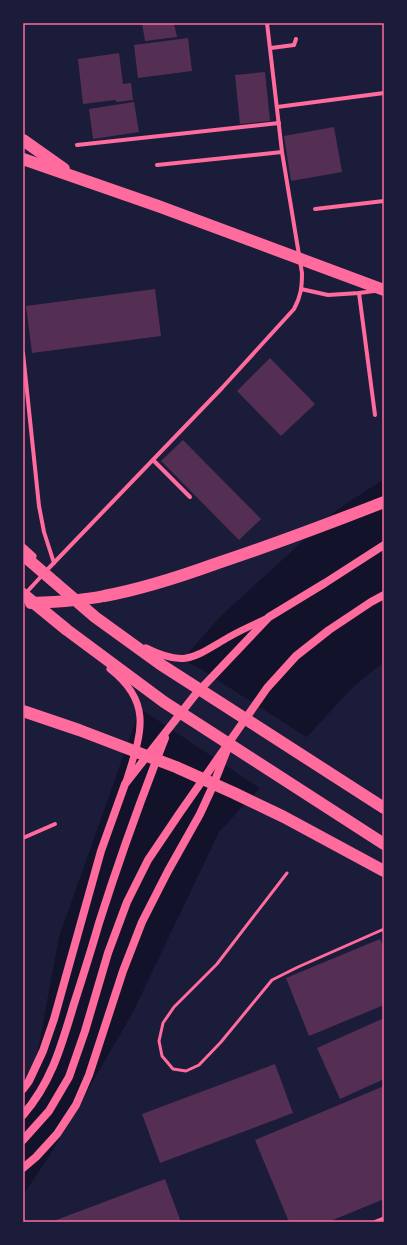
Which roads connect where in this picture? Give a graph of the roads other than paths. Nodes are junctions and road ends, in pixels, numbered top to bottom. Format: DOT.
graph roads {
  1 [pos="268,23"];
  2 [pos="296,39"];
  3 [pos="271,48"];
  4 [pos="384,93"];
  5 [pos="277,108"];
  6 [pos="279,123"];
  7 [pos="23,140"];
  8 [pos="77,145"];
  9 [pos="282,152"];
  10 [pos="23,159"];
  11 [pos="157,165"];
  12 [pos="75,176"];
  13 [pos="384,201"];
  14 [pos="315,209"];
  15 [pos="301,289"];
  16 [pos="384,290"];
  17 [pos="359,293"];
  18 [pos="23,353"];
  19 [pos="375,415"];
  20 [pos="153,460"];
  21 [pos="190,498"];
  22 [pos="384,502"];
  23 [pos="384,545"];
  24 [pos="23,547"];
  25 [pos="23,555"];
  26 [pos="54,563"];
  27 [pos="47,570"];
  28 [pos="23,595"];
  29 [pos="384,595"];
  30 [pos="23,602"];
  31 [pos="270,617"];
  32 [pos="23,711"];
  33 [pos="168,730"];
  34 [pos="232,736"];
  35 [pos="125,784"];
  36 [pos="384,808"];
  37 [pos="55,824"];
  38 [pos="23,838"];
  39 [pos="384,844"];
  40 [pos="384,871"];
  41 [pos="287,873"];
  42 [pos="384,929"];
  43 [pos="23,1089"];
  44 [pos="23,1115"];
  45 [pos="23,1140"];
  46 [pos="23,1168"];
  47 [pos="384,1218"];
  48 [pos="374,1222"];
  1 -- 3 [label="street"];
  2 -- 3 [label="street"];
  3 -- 5 [label="street"];
  4 -- 5 [label="street"];
  5 -- 6 [label="street"];
  6 -- 8 [label="street"];
  6 -- 9 [label="street"];
  7 -- 12 [label="highway"];
  9 -- 11 [label="street"];
  9 -- 15 [label="street"];
  10 -- 12 [label="highway"];
  12 -- 16 [label="highway"];
  13 -- 14 [label="street"];
  15 -- 17 [label="street"];
  15 -- 20 [label="street"];
  16 -- 17 [label="street"];
  17 -- 19 [label="street"];
  18 -- 26 [label="street"];
  20 -- 21 [label="street"];
  20 -- 26 [label="street"];
  22 -- 30 [label="highway"];
  23 -- 31 [label="main road"];
  24 -- 27 [label="street"];
  25 -- 36 [label="highway"];
  26 -- 27 [label="street"];
  27 -- 28 [label="street"];
  27 -- 31 [label="street"];
  28 -- 39 [label="highway"];
  29 -- 34 [label="main road"];
  30 -- 35 [label="street"];
  31 -- 33 [label="main road"];
  32 -- 40 [label="highway"];
  33 -- 35 [label="main road"];
  33 -- 44 [label="main road"];
  34 -- 45 [label="main road"];
  34 -- 46 [label="main road"];
  35 -- 43 [label="main road"];
  37 -- 38 [label="street"];
  41 -- 42 [label="lane"];
  47 -- 48 [label="lane"];
}
